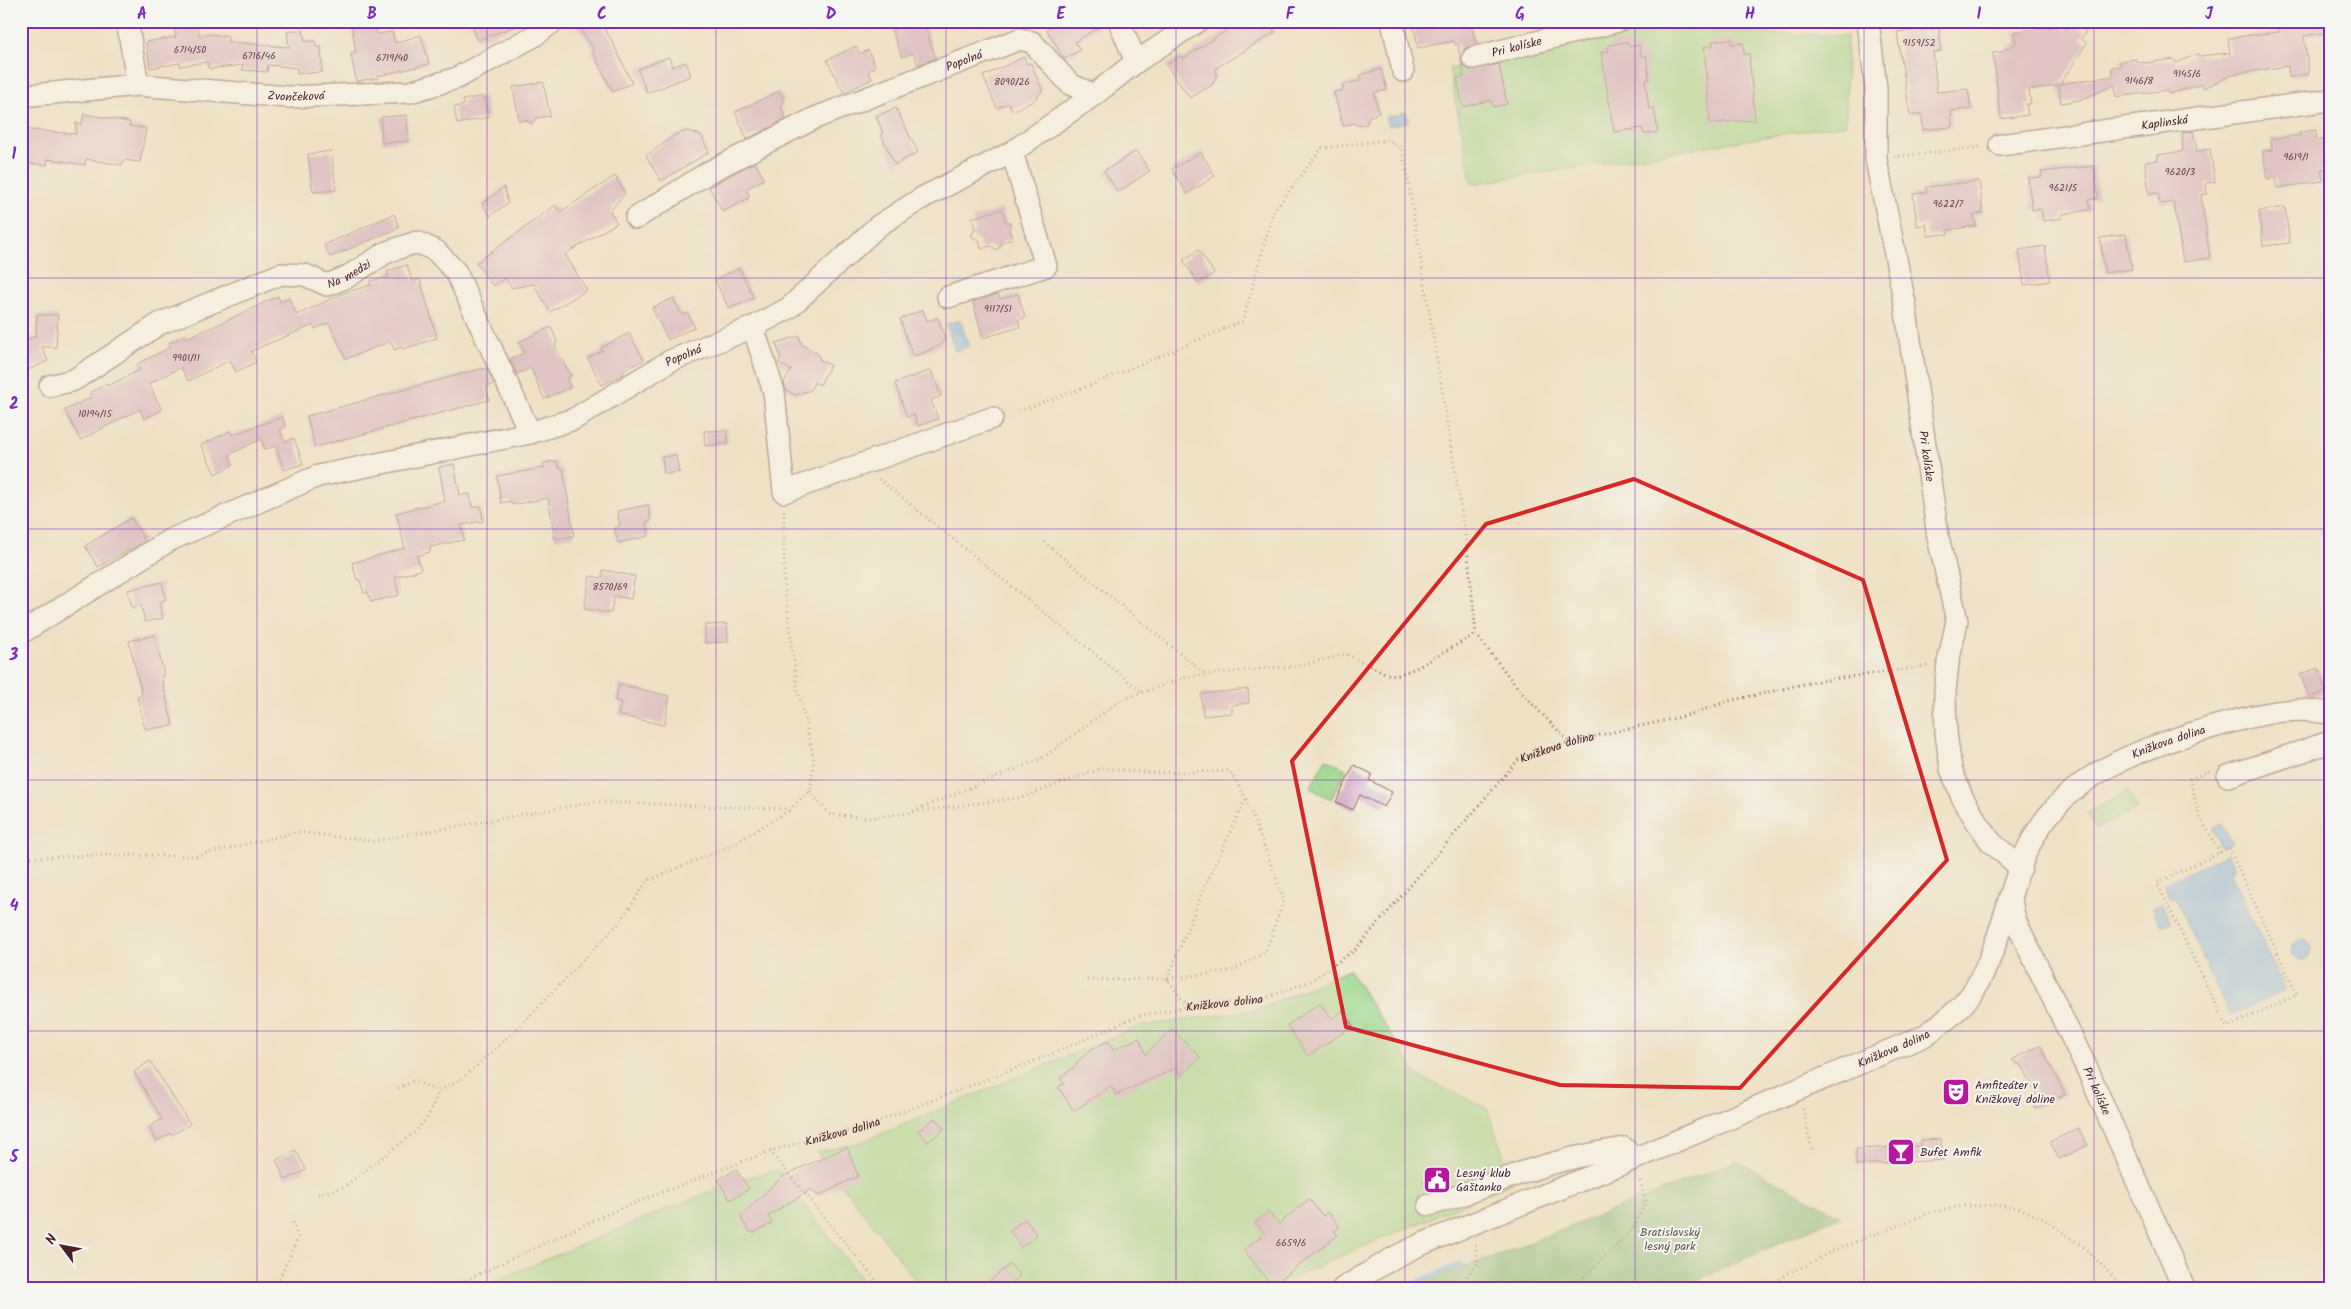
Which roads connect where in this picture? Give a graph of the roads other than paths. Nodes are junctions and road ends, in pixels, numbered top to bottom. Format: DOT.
graph roads {
  1 [pos="127,21"];
  2 [pos="554,21"];
  3 [pos="1118,21"];
  4 [pos="1198,21"];
  5 [pos="1392,21"];
  6 [pos="1618,21"];
  7 [pos="1868,21"];
  8 [pos="1473,58"];
  9 [pos="1136,62"];
  10 [pos="1403,71"];
  11 [pos="138,86"];
  12 [pos="1094,95"];
  13 [pos="21,96"];
  14 [pos="2330,100"];
  15 [pos="2000,145"];
  16 [pos="1012,152"];
  17 [pos="636,218"];
  18 [pos="948,297"];
  19 [pos="753,327"];
  20 [pos="50,386"];
  21 [pos="992,418"];
  22 [pos="530,433"];
  23 [pos="21,633"];
  24 [pos="2330,713"];
  25 [pos="2330,742"];
  26 [pos="2221,773"];
  27 [pos="2021,868"];
  28 [pos="2010,895"];
  29 [pos="1634,1159"];
  30 [pos="1429,1205"];
  31 [pos="1343,1288"];
  32 [pos="2184,1288"];
  1 -- 11 [label="street"];
  2 -- 11 [label="street, Zvončeková"];
  3 -- 9 [label="street"];
  4 -- 9 [label="street, Popolná"];
  5 -- 10 [label="street"];
  6 -- 8 [label="street, Pri kolíske"];
  7 -- 27 [label="street, Pri kolíske"];
  9 -- 12 [label="street, Popolná"];
  11 -- 13 [label="street, Zvončeková"];
  12 -- 16 [label="street, Popolná"];
  12 -- 17 [label="street, Popolná"];
  14 -- 15 [label="street, Kaplinská"];
  16 -- 18 [label="street"];
  16 -- 19 [label="street, Popolná"];
  19 -- 21 [label="street"];
  19 -- 22 [label="street, Popolná"];
  20 -- 22 [label="street, Na medzi"];
  22 -- 23 [label="street, Popolná"];
  24 -- 27 [label="street, Knižkova dolina"];
  25 -- 26 [label="street"];
  27 -- 28 [label="street, Knižkova dolina"];
  28 -- 29 [label="street, Knižkova dolina"];
  28 -- 32 [label="street, Pri kolíske"];
  29 -- 30 [label="street"];
  29 -- 31 [label="street, Knižkova dolina"];
}
